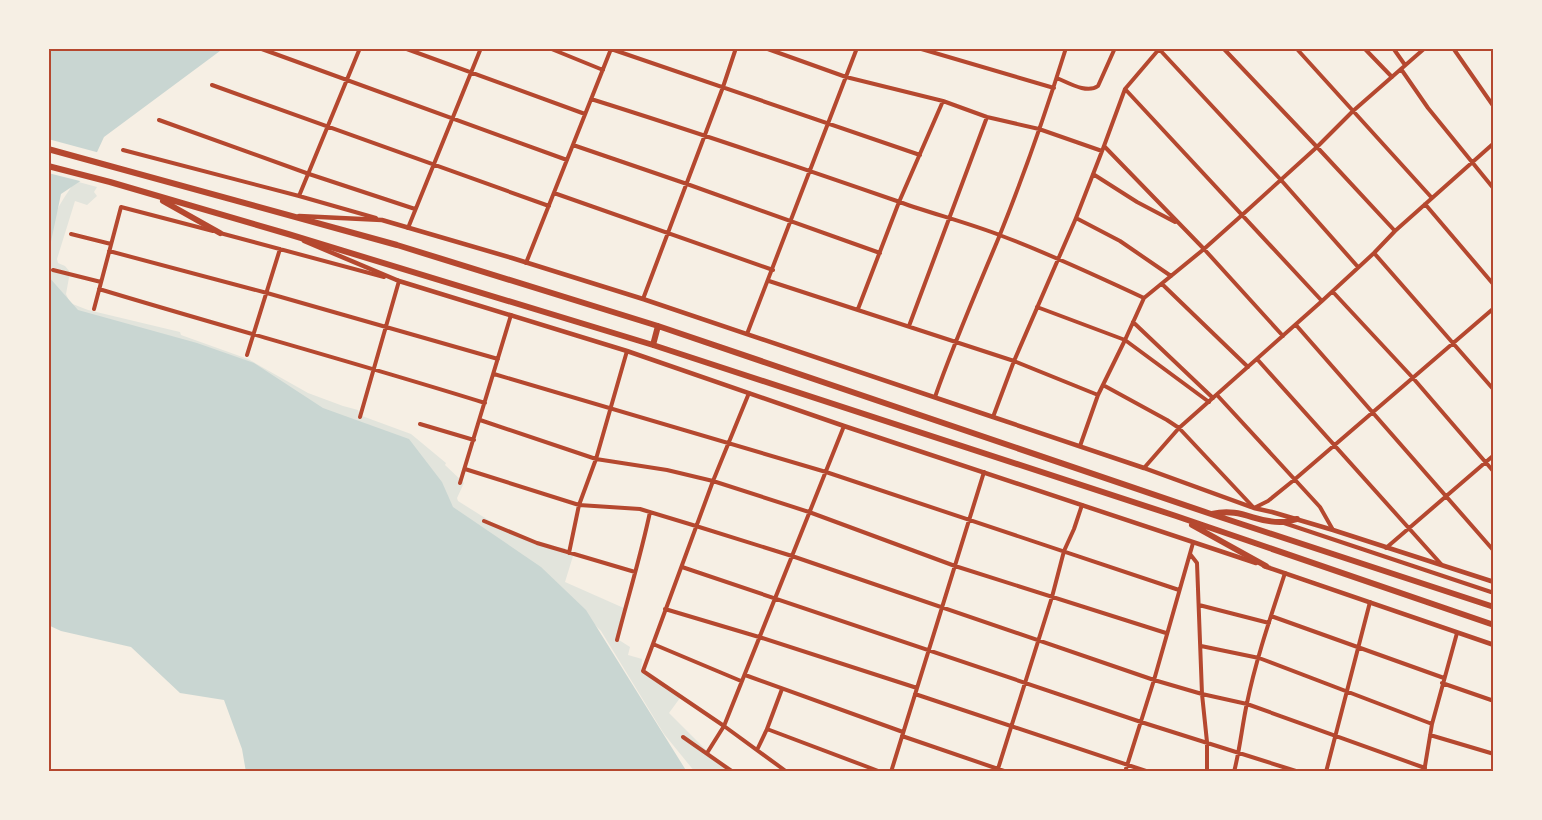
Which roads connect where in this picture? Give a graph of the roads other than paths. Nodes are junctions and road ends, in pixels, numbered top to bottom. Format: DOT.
graph roads {
  1 [pos="259,48"];
  2 [pos="360,48"];
  3 [pos="404,48"];
  4 [pos="481,48"];
  5 [pos="549,48"];
  6 [pos="611,48"];
  7 [pos="736,48"];
  8 [pos="765,48"];
  9 [pos="857,48"];
  10 [pos="918,48"];
  11 [pos="1066,48"];
  12 [pos="1115,48"];
  13 [pos="1224,48"];
  14 [pos="1296,48"];
  15 [pos="1364,48"];
  16 [pos="1393,48"];
  17 [pos="1425,48"];
  18 [pos="1454,48"];
  19 [pos="1160,49"];
  20 [pos="1405,65"];
  21 [pos="1401,69"];
  22 [pos="603,70"];
  23 [pos="471,72"];
  24 [pos="846,77"];
  25 [pos="1392,77"];
  26 [pos="1057,78"];
  27 [pos="347,80"];
  28 [pos="212,85"];
  29 [pos="723,87"];
  30 [pos="1054,88"];
  31 [pos="1125,89"];
  32 [pos="591,99"];
  33 [pos="943,101"];
  34 [pos="1494,107"];
  35 [pos="1353,111"];
  36 [pos="585,114"];
  37 [pos="987,117"];
  38 [pos="452,118"];
  39 [pos="159,120"];
  40 [pos="829,123"];
  41 [pos="328,127"];
  42 [pos="1039,129"];
  43 [pos="705,134"];
  44 [pos="1494,143"];
  45 [pos="573,145"];
  46 [pos="1317,147"];
  47 [pos="48,149"];
  48 [pos="1103,149"];
  49 [pos="123,150"];
  50 [pos="920,155"];
  51 [pos="567,160"];
  52 [pos="1472,163"];
  53 [pos="434,164"];
  54 [pos="48,166"];
  55 [pos="810,171"];
  56 [pos="309,174"];
  57 [pos="1093,174"];
  58 [pos="1281,180"];
  59 [pos="687,184"];
  60 [pos="1494,189"];
  61 [pos="554,193"];
  62 [pos="152,195"];
  63 [pos="299,196"];
  64 [pos="1432,198"];
  65 [pos="899,202"];
  66 [pos="1425,204"];
  67 [pos="549,206"];
  68 [pos="416,210"];
  69 [pos="294,216"];
  70 [pos="1241,216"];
  71 [pos="950,218"];
  72 [pos="1076,218"];
  73 [pos="382,220"];
  74 [pos="791,222"];
  75 [pos="1181,225"];
  76 [pos="408,228"];
  77 [pos="1395,231"];
  78 [pos="667,232"];
  79 [pos="220,233"];
  80 [pos="71,234"];
  81 [pos="288,234"];
  82 [pos="1000,235"];
  83 [pos="111,244"];
  84 [pos="280,249"];
  85 [pos="1204,249"];
  86 [pos="109,251"];
  87 [pos="880,253"];
  88 [pos="1374,253"];
  89 [pos="1059,258"];
  90 [pos="526,263"];
  91 [pos="1359,267"];
  92 [pos="53,270"];
  93 [pos="773,270"];
  94 [pos="1171,276"];
  95 [pos="399,280"];
  96 [pos="769,281"];
  97 [pos="101,282"];
  98 [pos="1162,284"];
  99 [pos="1494,285"];
  100 [pos="99,289"];
  101 [pos="1333,292"];
  102 [pos="267,293"];
  103 [pos="1144,298"];
  104 [pos="643,299"];
  105 [pos="1322,301"];
  106 [pos="1037,307"];
  107 [pos="1494,308"];
  108 [pos="94,309"];
  109 [pos="858,309"];
  110 [pos="512,315"];
  111 [pos="1133,322"];
  112 [pos="1296,325"];
  113 [pos="386,326"];
  114 [pos="658,326"];
  115 [pos="909,326"];
  116 [pos="747,334"];
  117 [pos="253,335"];
  118 [pos="1283,336"];
  119 [pos="1125,340"];
  120 [pos="955,341"];
  121 [pos="1453,343"];
  122 [pos="653,345"];
  123 [pos="627,351"];
  124 [pos="247,355"];
  125 [pos="498,359"];
  126 [pos="1257,359"];
  127 [pos="1014,361"];
  128 [pos="1248,367"];
  129 [pos="374,368"];
  130 [pos="494,374"];
  131 [pos="1413,378"];
  132 [pos="1103,385"];
  133 [pos="1494,390"];
  134 [pos="749,393"];
  135 [pos="1098,395"];
  136 [pos="935,397"];
  137 [pos="1213,399"];
  138 [pos="485,403"];
  139 [pos="610,409"];
  140 [pos="1373,412"];
  141 [pos="360,417"];
  142 [pos="993,417"];
  143 [pos="480,420"];
  144 [pos="420,424"];
  145 [pos="844,426"];
  146 [pos="1179,428"];
  147 [pos="474,440"];
  148 [pos="729,444"];
  149 [pos="1080,446"];
  150 [pos="1334,446"];
  151 [pos="1494,455"];
  152 [pos="596,459"];
  153 [pos="1485,462"];
  154 [pos="1144,468"];
  155 [pos="465,469"];
  156 [pos="825,472"];
  157 [pos="984,472"];
  158 [pos="1494,472"];
  159 [pos="1294,480"];
  160 [pos="713,481"];
  161 [pos="460,483"];
  162 [pos="1446,496"];
  163 [pos="579,505"];
  164 [pos="1082,505"];
  165 [pos="1254,508"];
  166 [pos="650,512"];
  167 [pos="809,512"];
  168 [pos="1211,514"];
  169 [pos="1176,516"];
  170 [pos="1297,519"];
  171 [pos="484,520"];
  172 [pos="969,520"];
  173 [pos="1282,522"];
  174 [pos="696,526"];
  175 [pos="1333,530"];
  176 [pos="1408,530"];
  177 [pos="1193,543"];
  178 [pos="1386,548"];
  179 [pos="1064,551"];
  180 [pos="1494,551"];
  181 [pos="569,553"];
  182 [pos="1190,554"];
  183 [pos="792,555"];
  184 [pos="955,566"];
  185 [pos="1266,566"];
  186 [pos="682,567"];
  187 [pos="1443,567"];
  188 [pos="634,572"];
  189 [pos="1285,573"];
  190 [pos="1494,582"];
  191 [pos="1179,590"];
  192 [pos="1494,593"];
  193 [pos="1052,597"];
  194 [pos="775,598"];
  195 [pos="1370,602"];
  196 [pos="1199,605"];
  197 [pos="1494,606"];
  198 [pos="942,607"];
  199 [pos="665,609"];
  200 [pos="1271,616"];
  201 [pos="1269,623"];
  202 [pos="1494,624"];
  203 [pos="1166,633"];
  204 [pos="1457,633"];
  205 [pos="759,637"];
  206 [pos="1039,639"];
  207 [pos="617,640"];
  208 [pos="653,644"];
  209 [pos="1494,645"];
  210 [pos="1201,646"];
  211 [pos="1358,648"];
  212 [pos="929,650"];
  213 [pos="1259,658"];
  214 [pos="745,675"];
  215 [pos="1154,680"];
  216 [pos="741,681"];
  217 [pos="1443,681"];
  218 [pos="1025,682"];
  219 [pos="917,688"];
  220 [pos="782,689"];
  221 [pos="1347,692"];
  222 [pos="915,693"];
  223 [pos="1202,694"];
  224 [pos="1494,701"];
  225 [pos="1247,704"];
  226 [pos="1141,722"];
  227 [pos="1432,724"];
  228 [pos="1011,725"];
  229 [pos="724,726"];
  230 [pos="767,729"];
  231 [pos="902,734"];
  232 [pos="1336,735"];
  233 [pos="1430,735"];
  234 [pos="683,736"];
  235 [pos="1207,742"];
  236 [pos="757,750"];
  237 [pos="707,753"];
  238 [pos="1239,753"];
  239 [pos="1494,754"];
  240 [pos="1127,765"];
  241 [pos="1424,770"];
  242 [pos="998,771"];
  243 [pos="733,772"];
  244 [pos="787,772"];
  245 [pos="881,772"];
  246 [pos="891,772"];
  247 [pos="1007,772"];
  248 [pos="1125,772"];
  249 [pos="1149,772"];
  250 [pos="1207,772"];
  251 [pos="1234,772"];
  252 [pos="1299,772"];
  253 [pos="1326,772"];
  1 -- 27 [label="street"];
  2 -- 27 [label="street"];
  3 -- 23 [label="street"];
  4 -- 23 [label="street"];
  5 -- 22 [label="street"];
  6 -- 22 [label="street"];
  6 -- 29 [label="street"];
  7 -- 29 [label="street"];
  8 -- 24 [label="street"];
  9 -- 24 [label="street"];
  10 -- 30 [label="street"];
  11 -- 26 [label="street"];
  12 -- 26 [label="street"];
  13 -- 46 [label="street"];
  14 -- 35 [label="street"];
  15 -- 25 [label="street"];
  16 -- 20 [label="street"];
  17 -- 20 [label="street"];
  18 -- 34 [label="street"];
  19 -- 31 [label="street"];
  19 -- 58 [label="street"];
  20 -- 21 [label="street"];
  21 -- 25 [label="street"];
  21 -- 52 [label="street"];
  22 -- 32 [label="street"];
  23 -- 36 [label="street"];
  23 -- 38 [label="street"];
  24 -- 33 [label="street"];
  24 -- 40 [label="street"];
  25 -- 35 [label="street"];
  26 -- 30 [label="street"];
  27 -- 38 [label="street"];
  27 -- 41 [label="street"];
  28 -- 41 [label="street"];
  29 -- 40 [label="street"];
  29 -- 43 [label="street"];
  30 -- 42 [label="street"];
  31 -- 48 [label="street"];
  31 -- 70 [label="street"];
  32 -- 36 [label="street"];
  32 -- 43 [label="street"];
  33 -- 37 [label="street"];
  33 -- 50 [label="street"];
  35 -- 46 [label="street"];
  35 -- 64 [label="street"];
  36 -- 45 [label="street"];
  37 -- 42 [label="street"];
  37 -- 71 [label="street"];
  38 -- 51 [label="street"];
  38 -- 53 [label="street"];
  39 -- 56 [label="street"];
  40 -- 50 [label="street"];
  40 -- 55 [label="street"];
  41 -- 53 [label="street"];
  41 -- 56 [label="street"];
  42 -- 48 [label="street"];
  42 -- 82 [label="street"];
  43 -- 55 [label="street"];
  43 -- 59 [label="street"];
  44 -- 52 [label="street"];
  45 -- 51 [label="street"];
  45 -- 59 [label="street"];
  46 -- 58 [label="street"];
  46 -- 77 [label="street"];
  47 -- 69 [label="highway"];
  48 -- 57 [label="street"];
  48 -- 75 [label="street"];
  49 -- 63 [label="street"];
  50 -- 65 [label="street"];
  51 -- 61 [label="street"];
  52 -- 60 [label="street"];
  52 -- 64 [label="street"];
  53 -- 67 [label="street"];
  53 -- 68 [label="street"];
  54 -- 62 [label="highway"];
  55 -- 65 [label="street"];
  55 -- 74 [label="street"];
  56 -- 63 [label="street"];
  56 -- 68 [label="street"];
  57 -- 72 [label="street"];
  57 -- 75 [label="street"];
  58 -- 70 [label="street"];
  58 -- 91 [label="street"];
  59 -- 74 [label="street"];
  59 -- 78 [label="street"];
  61 -- 67 [label="street"];
  61 -- 78 [label="street"];
  62 -- 79 [label="highway"];
  62 -- 81 [label="highway"];
  63 -- 73 [label="street"];
  64 -- 66 [label="street"];
  65 -- 71 [label="street"];
  65 -- 87 [label="street"];
  66 -- 77 [label="street"];
  66 -- 99 [label="street"];
  67 -- 90 [label="street"];
  68 -- 76 [label="street"];
  69 -- 73 [label="street"];
  69 -- 114 [label="highway"];
  70 -- 85 [label="street"];
  70 -- 105 [label="street"];
  71 -- 82 [label="street"];
  71 -- 115 [label="street"];
  72 -- 89 [label="street"];
  72 -- 94 [label="street"];
  73 -- 76 [label="street"];
  74 -- 87 [label="street"];
  74 -- 93 [label="street"];
  75 -- 85 [label="street"];
  76 -- 90 [label="street"];
  77 -- 88 [label="street"];
  78 -- 93 [label="street"];
  78 -- 104 [label="street"];
  79 -- 83 [label="street"];
  79 -- 84 [label="street"];
  80 -- 83 [label="street"];
  81 -- 95 [label="street"];
  81 -- 122 [label="highway"];
  82 -- 89 [label="street"];
  82 -- 120 [label="street"];
  83 -- 86 [label="street"];
  84 -- 95 [label="street"];
  84 -- 102 [label="street"];
  85 -- 94 [label="street"];
  85 -- 118 [label="street"];
  86 -- 97 [label="street"];
  86 -- 102 [label="street"];
  87 -- 109 [label="street"];
  88 -- 91 [label="street"];
  88 -- 121 [label="street"];
  89 -- 103 [label="street"];
  89 -- 106 [label="street"];
  90 -- 104 [label="street"];
  91 -- 101 [label="street"];
  92 -- 97 [label="street"];
  93 -- 96 [label="street"];
  94 -- 98 [label="street"];
  95 -- 110 [label="street"];
  95 -- 113 [label="street"];
  96 -- 109 [label="street"];
  96 -- 116 [label="street"];
  97 -- 100 [label="street"];
  98 -- 103 [label="street"];
  98 -- 128 [label="street"];
  100 -- 108 [label="street"];
  100 -- 117 [label="street"];
  101 -- 105 [label="street"];
  101 -- 131 [label="street"];
  102 -- 113 [label="street"];
  102 -- 117 [label="street"];
  103 -- 111 [label="street"];
  104 -- 116 [label="street"];
  105 -- 112 [label="street"];
  106 -- 119 [label="street"];
  106 -- 127 [label="street"];
  107 -- 121 [label="street"];
  109 -- 115 [label="street"];
  110 -- 123 [label="street"];
  110 -- 125 [label="street"];
  111 -- 119 [label="street"];
  111 -- 137 [label="street"];
  112 -- 118 [label="street"];
  112 -- 140 [label="street"];
  113 -- 125 [label="street"];
  113 -- 129 [label="street"];
  114 -- 122 [label="highway"];
  114 -- 168 [label="highway"];
  115 -- 120 [label="street"];
  116 -- 136 [label="street"];
  117 -- 124 [label="street"];
  117 -- 129 [label="street"];
  118 -- 126 [label="street"];
  119 -- 132 [label="street"];
  119 -- 137 [label="street"];
  120 -- 127 [label="street"];
  120 -- 136 [label="street"];
  121 -- 131 [label="street"];
  121 -- 133 [label="street"];
  122 -- 169 [label="highway"];
  123 -- 134 [label="street"];
  123 -- 139 [label="street"];
  125 -- 130 [label="street"];
  126 -- 128 [label="street"];
  126 -- 150 [label="street"];
  127 -- 135 [label="street"];
  127 -- 142 [label="street"];
  128 -- 137 [label="street"];
  129 -- 138 [label="street"];
  129 -- 141 [label="street"];
  130 -- 138 [label="street"];
  130 -- 139 [label="street"];
  131 -- 140 [label="street"];
  131 -- 153 [label="street"];
  132 -- 135 [label="street"];
  132 -- 146 [label="street"];
  134 -- 145 [label="street"];
  134 -- 148 [label="street"];
  135 -- 149 [label="street"];
  136 -- 142 [label="street"];
  137 -- 146 [label="street"];
  137 -- 159 [label="street"];
  138 -- 143 [label="street"];
  139 -- 148 [label="street"];
  139 -- 152 [label="street"];
  140 -- 150 [label="street"];
  140 -- 162 [label="street"];
  142 -- 149 [label="street"];
  143 -- 147 [label="street"];
  143 -- 152 [label="street"];
  144 -- 147 [label="street"];
  145 -- 156 [label="street"];
  145 -- 157 [label="street"];
  146 -- 154 [label="street"];
  146 -- 165 [label="street"];
  147 -- 155 [label="street"];
  148 -- 156 [label="street"];
  148 -- 160 [label="street"];
  149 -- 154 [label="street"];
  150 -- 159 [label="street"];
  150 -- 176 [label="street"];
  151 -- 153 [label="street"];
  152 -- 160 [label="street"];
  152 -- 163 [label="street"];
  153 -- 158 [label="street"];
  153 -- 162 [label="street"];
  154 -- 165 [label="street"];
  155 -- 161 [label="street"];
  155 -- 163 [label="street"];
  156 -- 167 [label="street"];
  156 -- 172 [label="street"];
  157 -- 164 [label="street"];
  157 -- 172 [label="street"];
  159 -- 165 [label="street"];
  159 -- 175 [label="street"];
  160 -- 167 [label="street"];
  160 -- 174 [label="street"];
  162 -- 176 [label="street"];
  162 -- 180 [label="street"];
  163 -- 166 [label="street"];
  163 -- 181 [label="street"];
  164 -- 177 [label="street"];
  164 -- 179 [label="street"];
  165 -- 170 [label="street"];
  166 -- 174 [label="street"];
  166 -- 188 [label="street"];
  167 -- 183 [label="street"];
  167 -- 184 [label="street"];
  168 -- 173 [label="highway"];
  168 -- 197 [label="highway"];
  169 -- 185 [label="highway"];
  169 -- 202 [label="highway"];
  170 -- 173 [label="highway"];
  170 -- 175 [label="street"];
  171 -- 181 [label="street"];
  172 -- 179 [label="street"];
  172 -- 184 [label="street"];
  173 -- 192 [label="street"];
  174 -- 183 [label="street"];
  174 -- 186 [label="street"];
  175 -- 178 [label="street"];
  176 -- 178 [label="street"];
  176 -- 187 [label="street"];
  177 -- 182 [label="street"];
  177 -- 185 [label="street"];
  178 -- 187 [label="street"];
  179 -- 191 [label="street"];
  179 -- 193 [label="street"];
  181 -- 188 [label="street"];
  182 -- 191 [label="street"];
  182 -- 196 [label="street"];
  183 -- 194 [label="street"];
  183 -- 198 [label="street"];
  184 -- 193 [label="street"];
  184 -- 198 [label="street"];
  185 -- 189 [label="street"];
  186 -- 194 [label="street"];
  186 -- 199 [label="street"];
  187 -- 190 [label="street"];
  188 -- 207 [label="street"];
  189 -- 195 [label="street"];
  189 -- 200 [label="street"];
  191 -- 203 [label="street"];
  193 -- 203 [label="street"];
  193 -- 206 [label="street"];
  194 -- 205 [label="street"];
  194 -- 212 [label="street"];
  195 -- 204 [label="street"];
  195 -- 211 [label="street"];
  196 -- 201 [label="street"];
  196 -- 210 [label="street"];
  198 -- 206 [label="street"];
  198 -- 212 [label="street"];
  199 -- 205 [label="street"];
  199 -- 208 [label="street"];
  200 -- 201 [label="street"];
  200 -- 211 [label="street"];
  201 -- 213 [label="street"];
  203 -- 215 [label="street"];
  204 -- 209 [label="street"];
  204 -- 217 [label="street"];
  205 -- 214 [label="street"];
  205 -- 219 [label="street"];
  206 -- 215 [label="street"];
  206 -- 218 [label="street"];
  208 -- 216 [label="street"];
  208 -- 229 [label="street"];
  210 -- 213 [label="street"];
  210 -- 223 [label="street"];
  211 -- 217 [label="street"];
  211 -- 221 [label="street"];
  212 -- 218 [label="street"];
  212 -- 219 [label="street"];
  213 -- 221 [label="street"];
  213 -- 225 [label="street"];
  214 -- 216 [label="street"];
  214 -- 220 [label="street"];
  215 -- 223 [label="street"];
  215 -- 226 [label="street"];
  216 -- 229 [label="street"];
  217 -- 224 [label="street"];
  217 -- 227 [label="street"];
  218 -- 226 [label="street"];
  218 -- 228 [label="street"];
  219 -- 222 [label="street"];
  220 -- 230 [label="street"];
  220 -- 231 [label="street"];
  221 -- 227 [label="street"];
  221 -- 232 [label="street"];
  222 -- 228 [label="street"];
  222 -- 231 [label="street"];
  223 -- 225 [label="street"];
  223 -- 235 [label="street"];
  225 -- 232 [label="street"];
  225 -- 238 [label="street"];
  226 -- 235 [label="street"];
  226 -- 240 [label="street"];
  227 -- 233 [label="street"];
  228 -- 240 [label="street"];
  228 -- 242 [label="street"];
  229 -- 236 [label="street"];
  229 -- 237 [label="street"];
  230 -- 236 [label="street"];
  230 -- 245 [label="street"];
  231 -- 242 [label="street"];
  231 -- 246 [label="street"];
  232 -- 241 [label="street"];
  232 -- 253 [label="street"];
  233 -- 239 [label="street"];
  233 -- 241 [label="street"];
  234 -- 237 [label="street"];
  235 -- 238 [label="street"];
  235 -- 250 [label="street"];
  236 -- 244 [label="street"];
  237 -- 243 [label="street"];
  238 -- 251 [label="street"];
  238 -- 252 [label="street"];
  240 -- 248 [label="street"];
  240 -- 249 [label="street"];
  242 -- 247 [label="street"];
}
